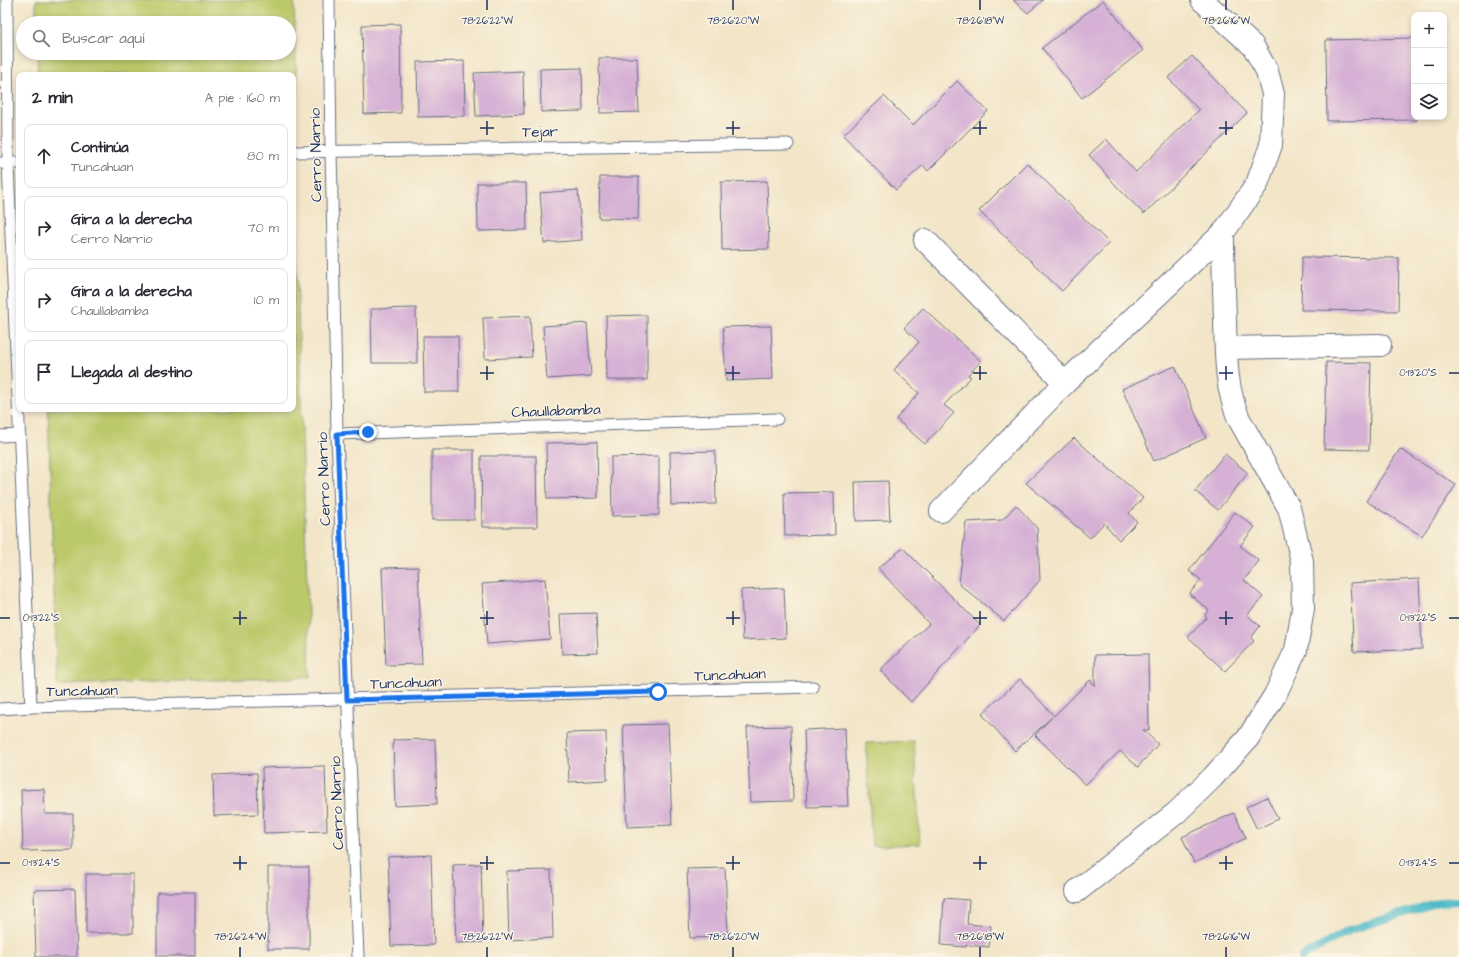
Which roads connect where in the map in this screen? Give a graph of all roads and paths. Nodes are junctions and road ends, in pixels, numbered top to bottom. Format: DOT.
graph roads {
  1 [pos="7,0"];
  2 [pos="329,0"];
  3 [pos="1202,0"];
  4 [pos="788,144"];
  5 [pos="330,150"];
  6 [pos="296,152"];
  7 [pos="9,163"];
  8 [pos="1223,233"];
  9 [pos="925,240"];
  10 [pos="16,336"];
  11 [pos="1380,345"];
  12 [pos="1226,348"];
  13 [pos="1065,383"];
  14 [pos="19,412"];
  15 [pos="777,419"];
  16 [pos="337,434"];
  17 [pos="20,435"];
  18 [pos="0,436"];
  19 [pos="941,511"];
  20 [pos="813,688"];
  21 [pos="347,700"];
  22 [pos="31,707"];
  23 [pos="0,709"];
  24 [pos="1077,891"];
  25 [pos="358,957"];
  1 -- 7 [label="lane"];
  2 -- 5 [label="lane, Cerro Narrio"];
  3 -- 8 [label="street"];
  4 -- 5 [label="lane, Tejar"];
  5 -- 6 [label="lane, Tejar"];
  5 -- 16 [label="lane, Cerro Narrio"];
  7 -- 10 [label="lane"];
  8 -- 12 [label="street"];
  8 -- 13 [label="street"];
  9 -- 13 [label="street"];
  11 -- 12 [label="street"];
  12 -- 24 [label="street"];
  13 -- 19 [label="street"];
  14 -- 17 [label="lane"];
  15 -- 16 [label="lane, Chaullabamba"];
  16 -- 21 [label="lane, Cerro Narrio"];
  17 -- 18 [label="lane"];
  17 -- 22 [label="lane"];
  20 -- 21 [label="lane, Tuncahuan"];
  21 -- 22 [label="lane, Tuncahuan"];
  21 -- 25 [label="lane, Cerro Narrio"];
  22 -- 23 [label="lane, Tuncahuan"];
}
